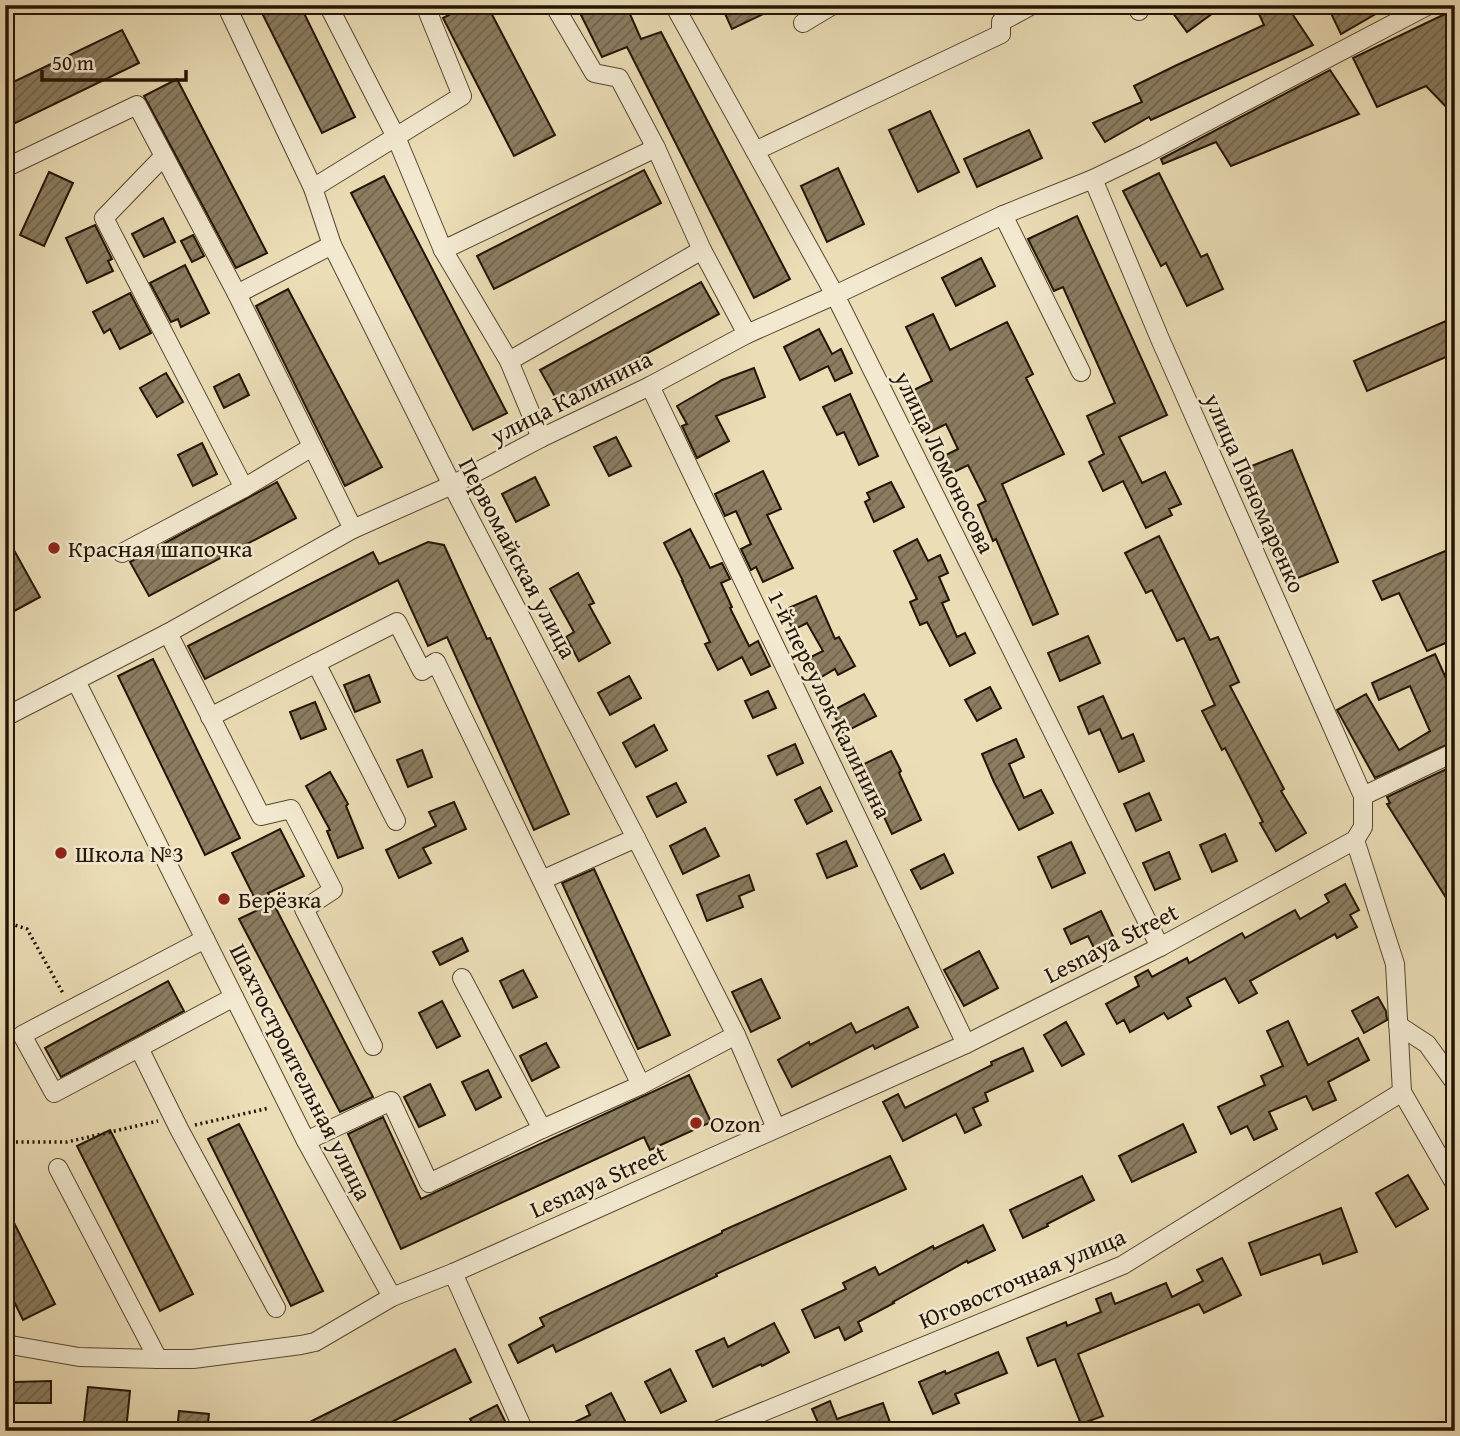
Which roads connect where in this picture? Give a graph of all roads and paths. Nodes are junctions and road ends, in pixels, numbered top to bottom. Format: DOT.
graph roads {
  1 [pos="226,5"];
  2 [pos="328,5"];
  3 [pos="425,5"];
  4 [pos="554,5"];
  5 [pos="674,5"];
  6 [pos="833,5"];
  7 [pos="1032,5"];
  8 [pos="1429,5"];
  9 [pos="803,23"];
  10 [pos="396,137"];
  11 [pos="656,148"];
  12 [pos="755,151"];
  13 [pos="164,156"];
  14 [pos="5,168"];
  15 [pos="1094,179"];
  16 [pos="313,188"];
  17 [pos="1003,215"];
  18 [pos="332,245"];
  19 [pos="443,250"];
  20 [pos="702,250"];
  21 [pos="237,294"];
  22 [pos="835,295"];
  23 [pos="747,334"];
  24 [pos="509,362"];
  25 [pos="1081,372"];
  26 [pos="650,386"];
  27 [pos="541,439"];
  28 [pos="312,447"];
  29 [pos="452,485"];
  30 [pos="244,488"];
  31 [pos="353,530"];
  32 [pos="122,553"];
  33 [pos="168,633"];
  34 [pos="316,663"];
  35 [pos="76,681"];
  36 [pos="5,717"];
  37 [pos="210,717"];
  38 [pos="1455,752"];
  39 [pos="1363,796"];
  40 [pos="396,821"];
  41 [pos="1359,833"];
  42 [pos="636,838"];
  43 [pos="542,880"];
  44 [pos="5,922"];
  45 [pos="205,939"];
  46 [pos="1160,947"];
  47 [pos="462,978"];
  48 [pos="61,990"];
  49 [pos="234,996"];
  50 [pos="1398,1025"];
  51 [pos="736,1035"];
  52 [pos="965,1044"];
  53 [pos="373,1046"];
  54 [pos="139,1048"];
  55 [pos="1455,1083"];
  56 [pos="641,1085"];
  57 [pos="1402,1093"];
  58 [pos="287,1103"];
  59 [pos="176,1123"];
  60 [pos="776,1128"];
  61 [pos="542,1129"];
  62 [pos="306,1140"];
  63 [pos="5,1142"];
  64 [pos="1450,1163"];
  65 [pos="58,1168"];
  66 [pos="1455,1184"];
  67 [pos="453,1273"];
  68 [pos="392,1297"];
  69 [pos="276,1308"];
  70 [pos="5,1344"];
  71 [pos="158,1359"];
  72 [pos="524,1431"];
  73 [pos="716,1431"];
  1 -- 16 [label="street, Первомайская улица"];
  2 -- 10 [label="street"];
  3 -- 10 [label="street"];
  4 -- 11 [label="street"];
  5 -- 12 [label="street, улица Ломоносова"];
  6 -- 9 [label="street"];
  7 -- 12 [label="street"];
  8 -- 15 [label="street, улица Калинина"];
  10 -- 16 [label="street"];
  10 -- 19 [label="street"];
  11 -- 19 [label="street"];
  11 -- 20 [label="street"];
  12 -- 22 [label="street, улица Ломоносова"];
  13 -- 14 [label="street"];
  13 -- 21 [label="street"];
  13 -- 30 [label="street"];
  15 -- 17 [label="street, улица Калинина"];
  15 -- 39 [label="street, улица Пономаренко"];
  16 -- 18 [label="street, Первомайская улица"];
  17 -- 22 [label="street, улица Калинина"];
  17 -- 25 [label="street"];
  18 -- 21 [label="street"];
  18 -- 29 [label="street, Первомайская улица"];
  19 -- 24 [label="street"];
  20 -- 23 [label="street"];
  20 -- 24 [label="street"];
  21 -- 28 [label="street"];
  22 -- 23 [label="street, улица Калинина"];
  22 -- 46 [label="street, улица Ломоносова"];
  23 -- 26 [label="street, улица Калинина"];
  24 -- 27 [label="street"];
  26 -- 27 [label="street, улица Калинина"];
  26 -- 52 [label="street, 1-й переулок Калинина"];
  27 -- 29 [label="street, улица Калинина"];
  28 -- 30 [label="street"];
  28 -- 31 [label="street"];
  29 -- 31 [label="street, улица Калинина"];
  29 -- 42 [label="street, Первомайская улица"];
  30 -- 32 [label="street"];
  31 -- 33 [label="street, улица Калинина"];
  33 -- 35 [label="street, улица Калинина"];
  33 -- 37 [label="street"];
  34 -- 37 [label="street"];
  34 -- 40 [label="street"];
  34 -- 43 [label="street"];
  35 -- 36 [label="street, улица Калинина"];
  35 -- 45 [label="street, Шахтостроительная улица"];
  37 -- 53 [label="street"];
  38 -- 39 [label="street"];
  39 -- 41 [label="street, улица Пономаренко"];
  41 -- 46 [label="street, Lesnaya Street"];
  41 -- 50 [label="street, улица Пономаренко"];
  42 -- 43 [label="street"];
  42 -- 51 [label="street, Первомайская улица"];
  43 -- 56 [label="street"];
  44 -- 48 [label="path"];
  45 -- 49 [label="street, Шахтостроительная улица"];
  45 -- 54 [label="street"];
  46 -- 52 [label="street, Lesnaya Street"];
  47 -- 61 [label="street"];
  49 -- 54 [label="street"];
  49 -- 58 [label="street, Шахтостроительная улица"];
  50 -- 55 [label="street"];
  50 -- 57 [label="street, улица Пономаренко"];
  51 -- 56 [label="street"];
  51 -- 60 [label="street, Первомайская улица"];
  52 -- 60 [label="street, Lesnaya Street"];
  54 -- 59 [label="street"];
  56 -- 61 [label="street"];
  57 -- 64 [label="street"];
  57 -- 73 [label="street, Юговосточная улица"];
  58 -- 59 [label="path"];
  58 -- 62 [label="street, Шахтостроительная улица"];
  59 -- 63 [label="path"];
  59 -- 69 [label="street"];
  60 -- 67 [label="street, Lesnaya Street"];
  61 -- 62 [label="street"];
  62 -- 68 [label="street, Шахтостроительная улица"];
  64 -- 66 [label="street"];
  65 -- 71 [label="street"];
  67 -- 68 [label="street, Lesnaya Street"];
  67 -- 72 [label="street"];
  68 -- 71 [label="street, Lesnaya Street"];
  70 -- 71 [label="street, Lesnaya Street"];
}
